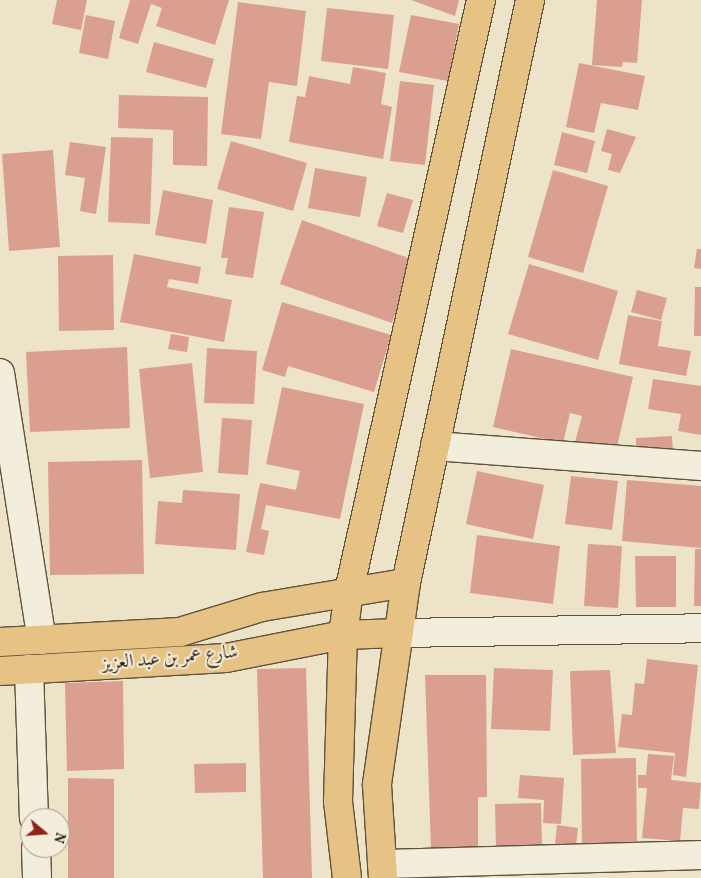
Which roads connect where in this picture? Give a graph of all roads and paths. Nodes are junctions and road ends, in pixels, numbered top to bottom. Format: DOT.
graph roads {
  1 [pos="481,0"];
  2 [pos="530,0"];
  3 [pos="0,373"];
  4 [pos="435,446"];
  5 [pos="701,466"];
  6 [pos="406,583"];
  7 [pos="349,591"];
  8 [pos="701,628"];
  9 [pos="399,633"];
  10 [pos="343,635"];
  11 [pos="42,640"];
  12 [pos="0,642"];
  13 [pos="29,669"];
  14 [pos="0,671"];
  15 [pos="34,808"];
  16 [pos="701,855"];
  17 [pos="36,858"];
  18 [pos="676,867"];
  19 [pos="383,871"];
  20 [pos="37,878"];
  21 [pos="347,878"];
  1 -- 7 [label="main road"];
  2 -- 4 [label="main road"];
  3 -- 11 [label="street"];
  4 -- 5 [label="street"];
  4 -- 6 [label="main road"];
  6 -- 7 [label="main road"];
  6 -- 9 [label="main road"];
  7 -- 10 [label="main road"];
  7 -- 11 [label="main road"];
  8 -- 9 [label="street"];
  9 -- 10 [label="main road, شارع عمر بن عبد العزيز"];
  9 -- 19 [label="main road"];
  10 -- 13 [label="main road, شارع عمر بن عبد العزيز"];
  10 -- 21 [label="main road"];
  11 -- 12 [label="main road"];
  13 -- 14 [label="main road, شارع عمر بن عبد العزيز"];
  13 -- 15 [label="street"];
  16 -- 18 [label="street"];
  17 -- 20 [label="street"];
  18 -- 19 [label="street"];
}
